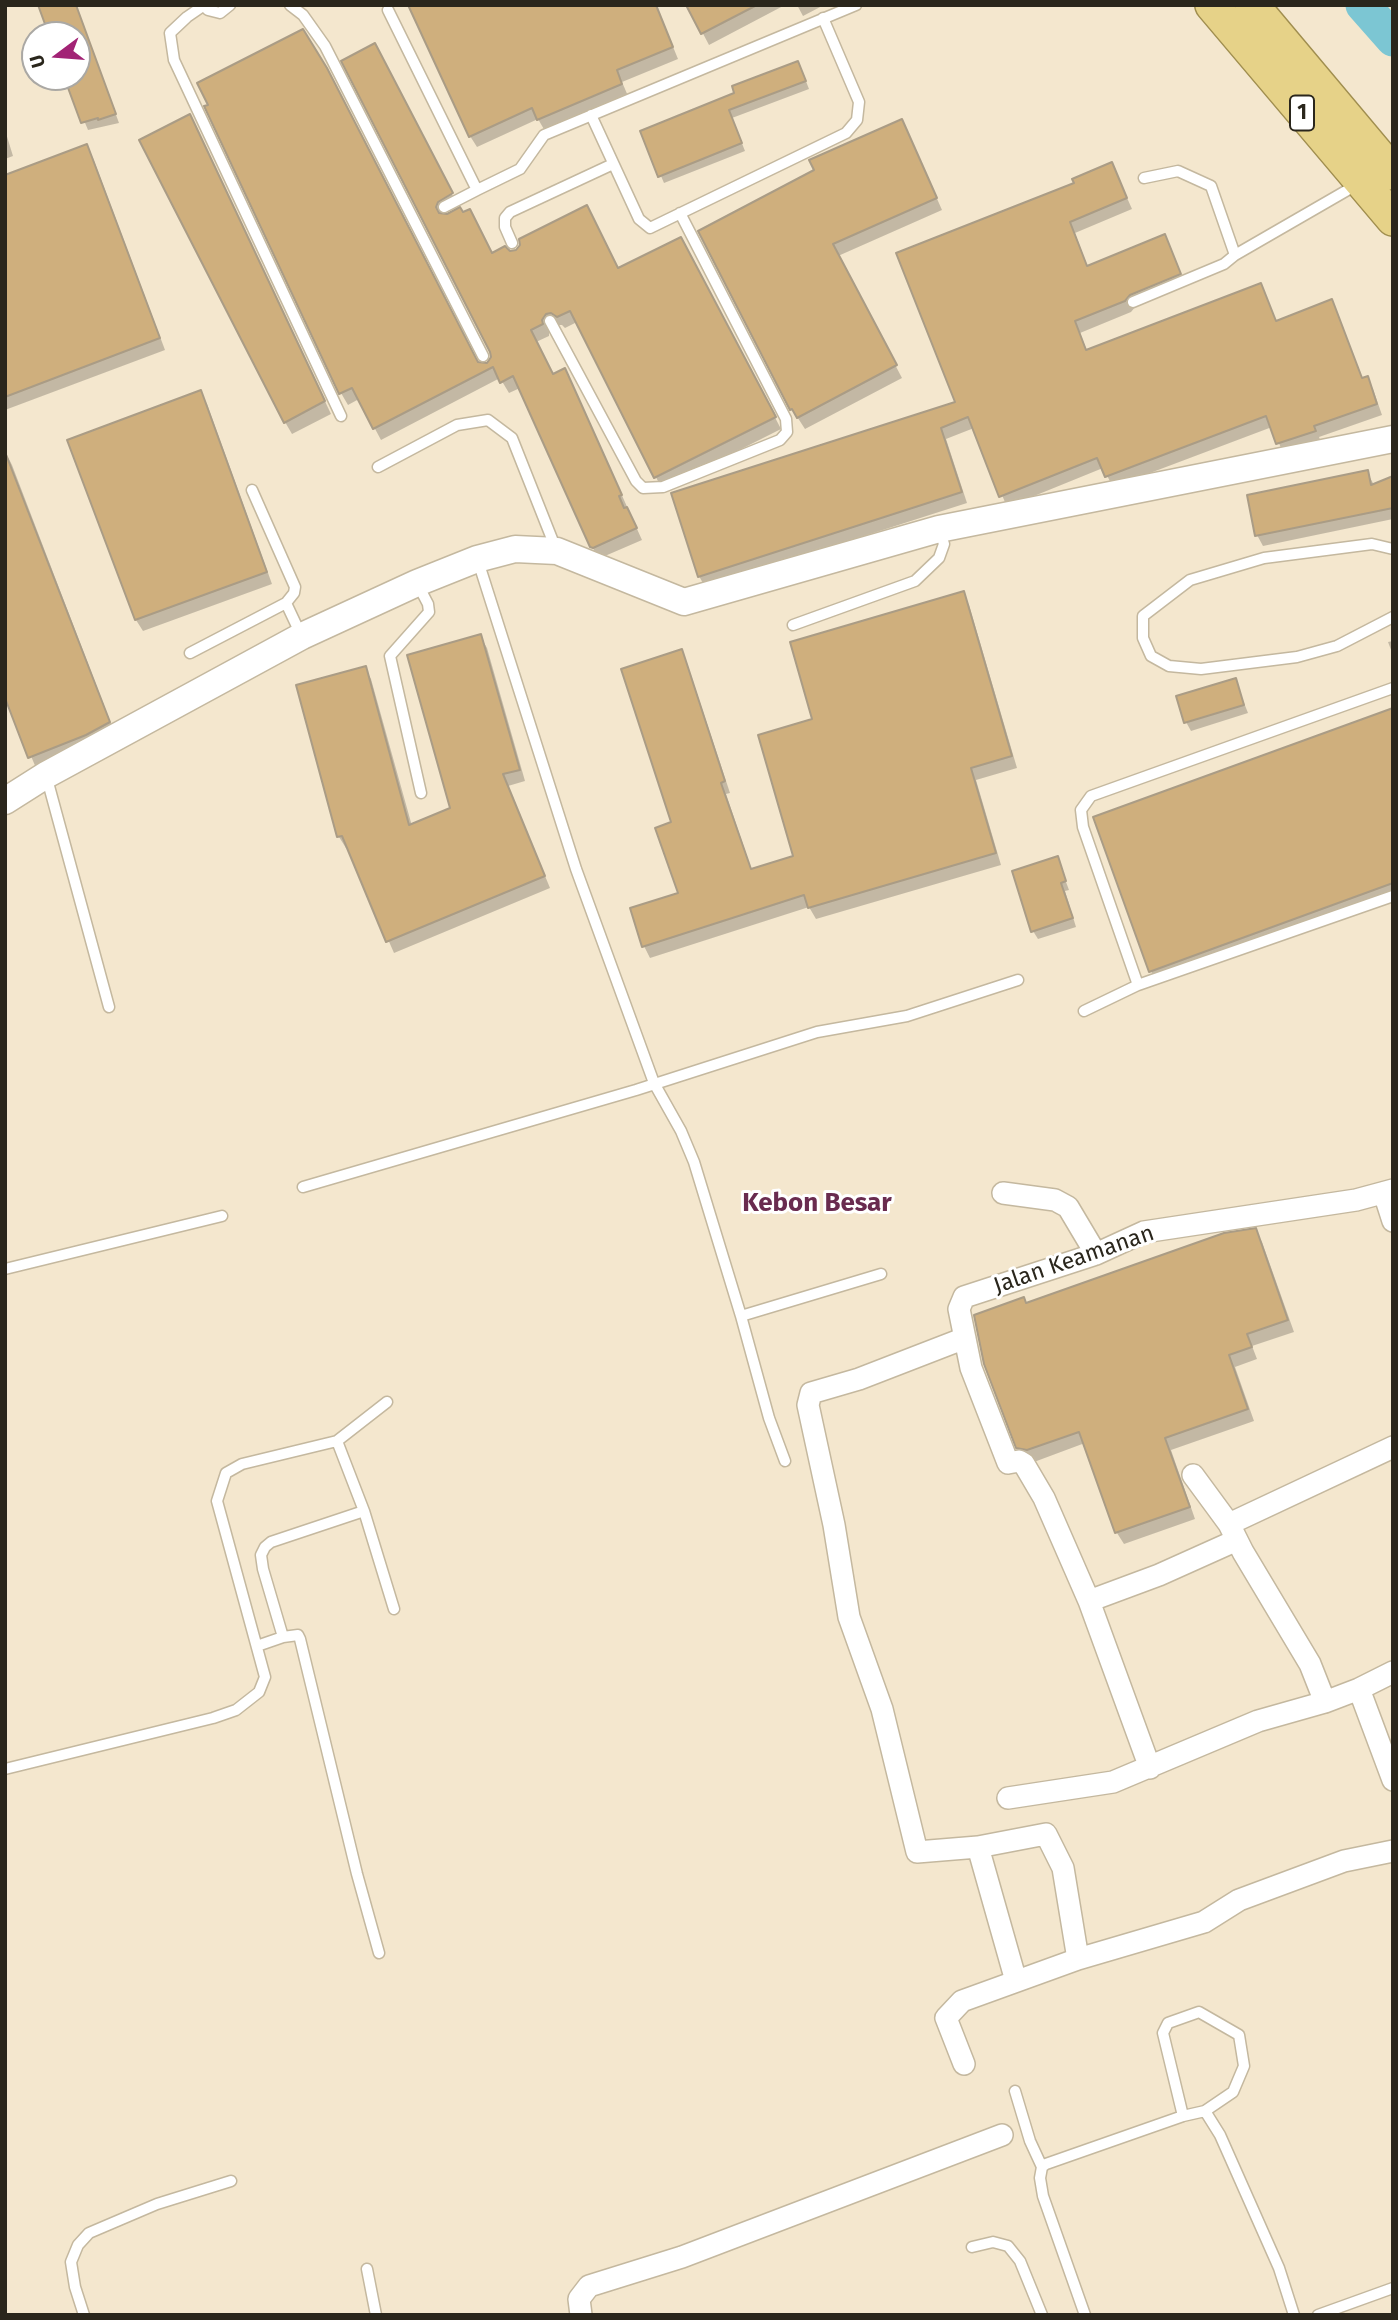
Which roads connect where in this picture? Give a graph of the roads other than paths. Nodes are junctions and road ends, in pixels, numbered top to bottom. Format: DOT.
graph roads {
  1 [pos="230,5"];
  2 [pos="290,5"];
  3 [pos="856,5"];
  4 [pos="1212,5"];
  5 [pos="1252,5"];
  6 [pos="203,6"];
  7 [pos="388,10"];
  8 [pos="823,18"];
  9 [pos="591,115"];
  10 [pos="613,164"];
  11 [pos="1393,173"];
  12 [pos="1144,178"];
  13 [pos="1360,183"];
  14 [pos="477,190"];
  15 [pos="444,207"];
  16 [pos="680,213"];
  17 [pos="1393,219"];
  18 [pos="512,243"];
  19 [pos="1234,255"];
  20 [pos="1133,302"];
  21 [pos="550,321"];
  22 [pos="483,356"];
  23 [pos="341,416"];
  24 [pos="1393,439"];
  25 [pos="378,467"];
  26 [pos="251,490"];
  27 [pos="939,529"];
  28 [pos="1393,549"];
  29 [pos="557,551"];
  30 [pos="477,559"];
  31 [pos="417,583"];
  32 [pos="286,603"];
  33 [pos="1393,617"];
  34 [pos="793,625"];
  35 [pos="302,636"];
  36 [pos="190,653"];
  37 [pos="1393,688"];
  38 [pos="46,775"];
  39 [pos="421,793"];
  40 [pos="5,801"];
  41 [pos="1393,896"];
  42 [pos="1018,980"];
  43 [pos="1138,985"];
  44 [pos="109,1007"];
  45 [pos="1084,1011"];
  46 [pos="654,1083"];
  47 [pos="303,1187"];
  48 [pos="1388,1191"];
  49 [pos="1003,1193"];
  50 [pos="222,1216"];
  51 [pos="1393,1221"];
  52 [pos="1096,1254"];
  53 [pos="5,1269"];
  54 [pos="881,1274"];
  55 [pos="741,1316"];
  56 [pos="965,1338"];
  57 [pos="387,1402"];
  58 [pos="337,1441"];
  59 [pos="1393,1447"];
  60 [pos="785,1461"];
  61 [pos="1193,1475"];
  62 [pos="364,1511"];
  63 [pos="1233,1532"];
  64 [pos="1089,1601"];
  65 [pos="394,1609"];
  66 [pos="283,1637"];
  67 [pos="257,1646"];
  68 [pos="1393,1672"];
  69 [pos="1359,1689"];
  70 [pos="1325,1702"];
  71 [pos="1150,1768"];
  72 [pos="5,1769"];
  73 [pos="1393,1780"];
  74 [pos="1008,1798"];
  75 [pos="978,1847"];
  76 [pos="1393,1852"];
  77 [pos="379,1953"];
  78 [pos="1079,1959"];
  79 [pos="1016,1981"];
  80 [pos="964,2064"];
  81 [pos="1015,2091"];
  82 [pos="1205,2111"];
  83 [pos="1182,2116"];
  84 [pos="1002,2135"];
  85 [pos="1042,2167"];
  86 [pos="231,2181"];
  87 [pos="972,2246"];
  88 [pos="367,2269"];
  89 [pos="1393,2288"];
  90 [pos="84,2315"];
  91 [pos="376,2315"];
  92 [pos="582,2315"];
  93 [pos="1042,2315"];
  94 [pos="1085,2315"];
  95 [pos="1294,2315"];
  96 [pos="1318,2315"];
  1 -- 6 [label="lane"];
  2 -- 22 [label="lane"];
  3 -- 8 [label="lane"];
  4 -- 13 [label="highway, 1"];
  5 -- 11 [label="highway, 1"];
  6 -- 23 [label="lane"];
  7 -- 14 [label="lane"];
  8 -- 9 [label="lane"];
  8 -- 16 [label="lane"];
  9 -- 10 [label="lane"];
  9 -- 14 [label="lane"];
  10 -- 16 [label="lane"];
  10 -- 18 [label="lane"];
  12 -- 19 [label="lane"];
  13 -- 17 [label="highway, 1"];
  13 -- 19 [label="lane"];
  14 -- 15 [label="lane"];
  16 -- 21 [label="lane"];
  19 -- 20 [label="lane"];
  24 -- 27 [label="street"];
  25 -- 29 [label="lane"];
  26 -- 32 [label="lane"];
  27 -- 29 [label="street"];
  27 -- 34 [label="lane"];
  28 -- 33 [label="lane"];
  29 -- 30 [label="street"];
  30 -- 31 [label="street"];
  30 -- 46 [label="lane"];
  31 -- 35 [label="street"];
  31 -- 39 [label="lane"];
  32 -- 35 [label="lane"];
  32 -- 36 [label="lane"];
  35 -- 38 [label="street"];
  37 -- 43 [label="lane"];
  38 -- 40 [label="street"];
  38 -- 44 [label="lane"];
  41 -- 43 [label="lane"];
  42 -- 46 [label="lane"];
  43 -- 45 [label="lane"];
  46 -- 47 [label="lane"];
  46 -- 55 [label="lane"];
  48 -- 51 [label="street"];
  48 -- 52 [label="street, Jalan Keamanan"];
  49 -- 52 [label="street"];
  50 -- 53 [label="lane"];
  52 -- 56 [label="street, Jalan Keamanan"];
  54 -- 55 [label="lane"];
  55 -- 60 [label="lane"];
  56 -- 64 [label="street, Jalan Keamanan"];
  56 -- 75 [label="street"];
  57 -- 58 [label="lane"];
  58 -- 62 [label="lane"];
  58 -- 67 [label="lane"];
  59 -- 63 [label="street"];
  61 -- 63 [label="street"];
  62 -- 65 [label="lane"];
  62 -- 66 [label="lane"];
  63 -- 64 [label="street"];
  63 -- 70 [label="street"];
  64 -- 71 [label="street"];
  66 -- 67 [label="lane"];
  66 -- 77 [label="lane"];
  67 -- 72 [label="lane"];
  68 -- 69 [label="street"];
  69 -- 70 [label="street"];
  69 -- 73 [label="street"];
  70 -- 71 [label="street"];
  71 -- 74 [label="street"];
  75 -- 78 [label="street"];
  75 -- 79 [label="street"];
  76 -- 78 [label="street"];
  78 -- 79 [label="street"];
  79 -- 80 [label="street"];
  81 -- 85 [label="lane"];
  82 -- 83 [label="lane"];
  82 -- 83 [label="lane"];
  82 -- 95 [label="lane"];
  83 -- 85 [label="lane"];
  84 -- 92 [label="street"];
  85 -- 94 [label="lane"];
  86 -- 90 [label="lane"];
  87 -- 93 [label="lane"];
  88 -- 91 [label="lane"];
  89 -- 96 [label="lane"];
}
